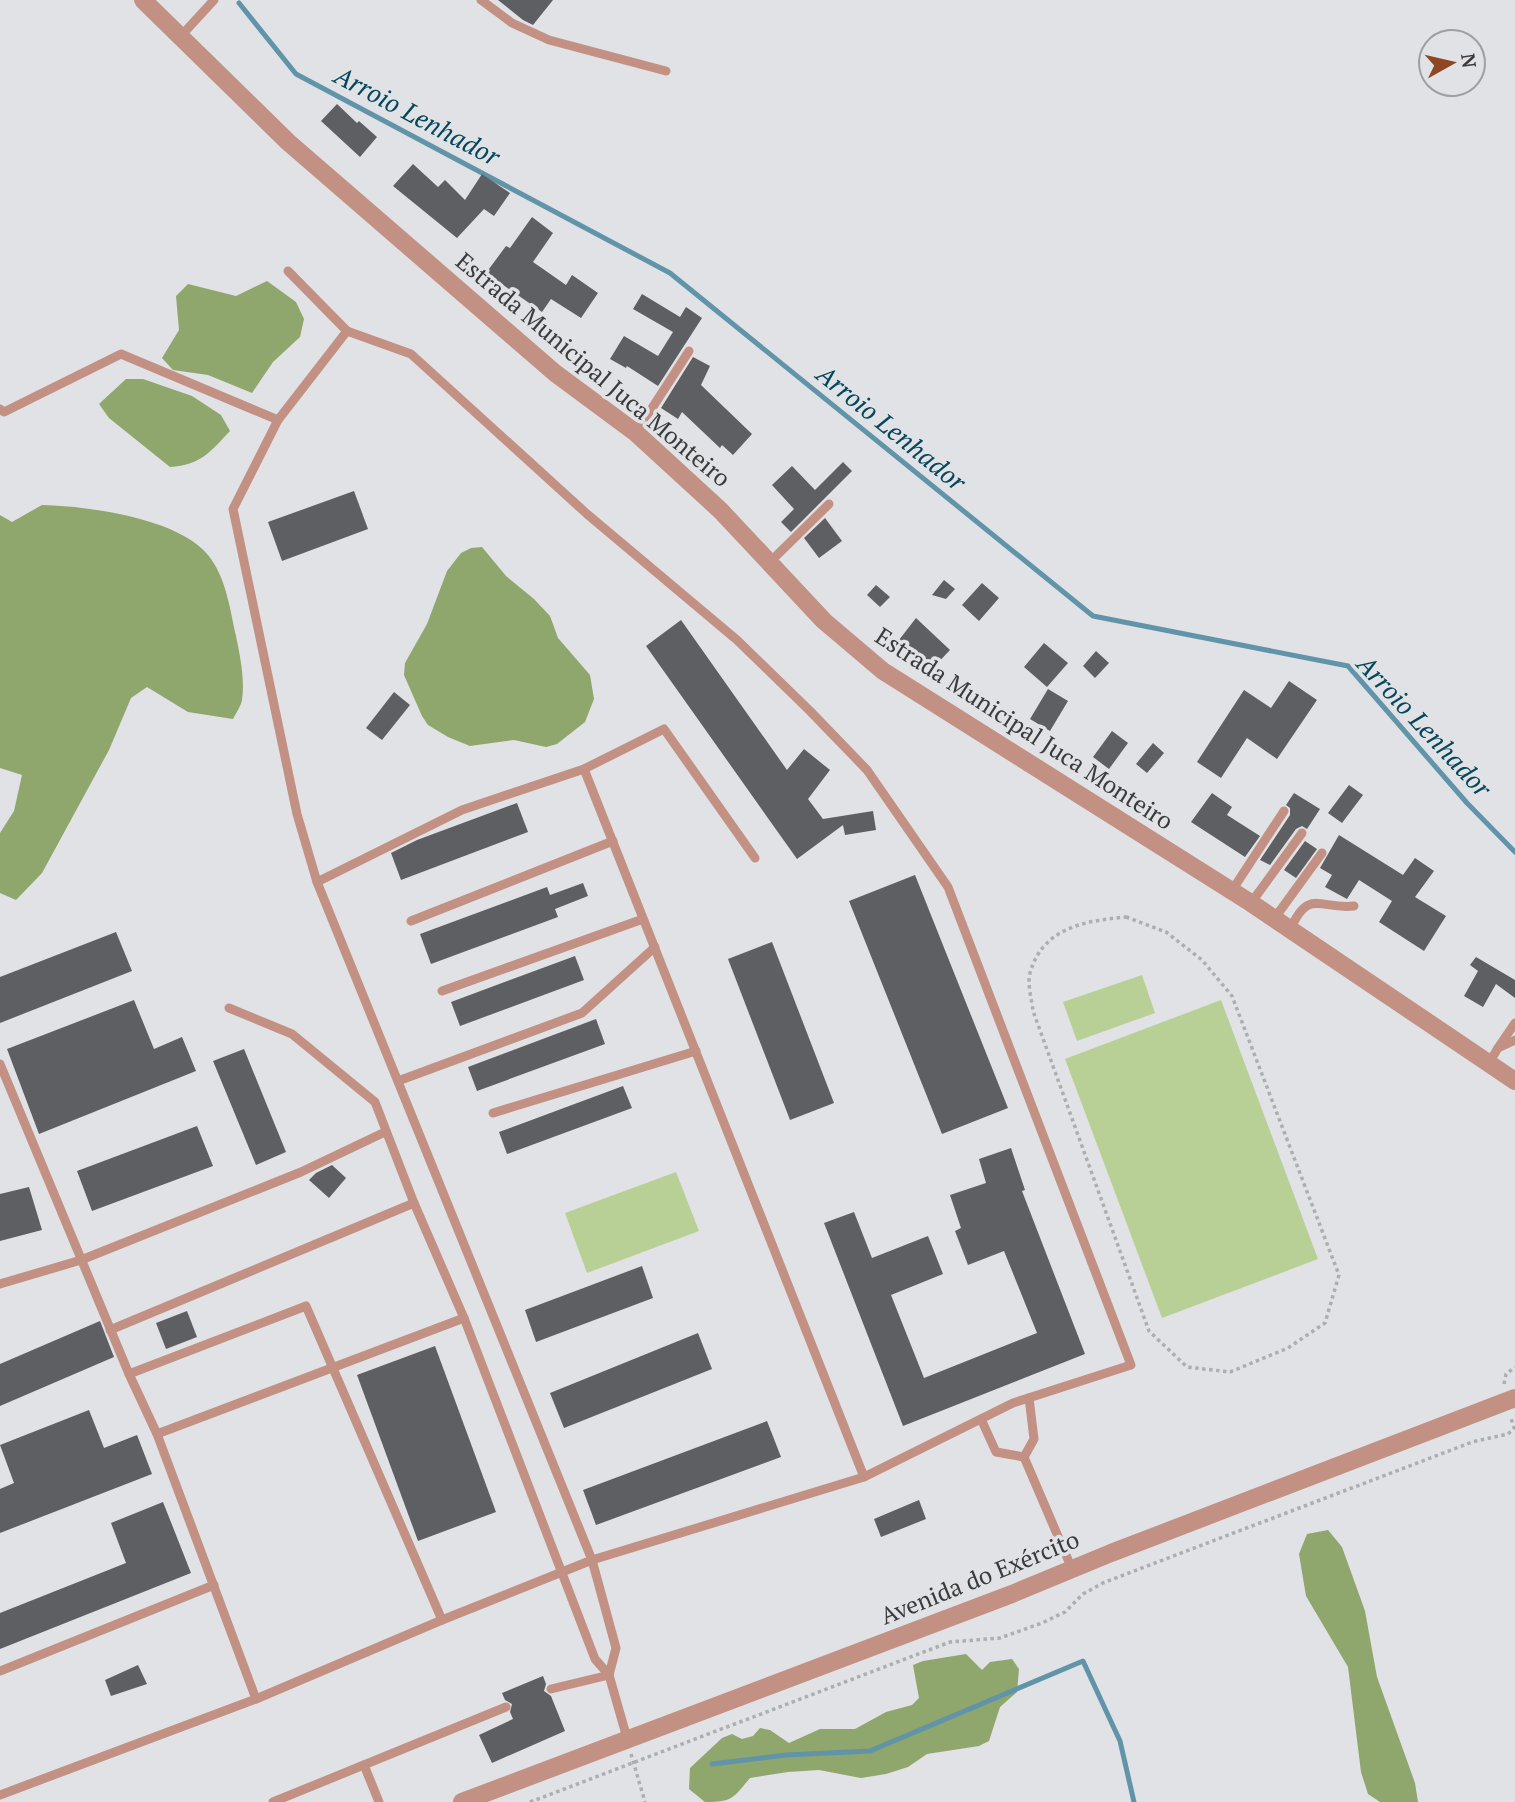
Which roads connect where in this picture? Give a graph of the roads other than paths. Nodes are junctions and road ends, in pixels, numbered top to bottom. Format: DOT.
graph roads {
  1 [pos="143,0"];
  2 [pos="214,0"];
  3 [pos="481,0"];
  4 [pos="180,37"];
  5 [pos="666,71"];
  6 [pos="288,271"];
  7 [pos="347,331"];
  8 [pos="689,351"];
  9 [pos="0,409"];
  10 [pos="278,420"];
  11 [pos="636,433"];
  12 [pos="829,504"];
  13 [pos="770,562"];
  14 [pos="584,769"];
  15 [pos="1284,811"];
  16 [pos="1302,833"];
  17 [pos="613,841"];
  18 [pos="1322,853"];
  19 [pos="754,858"];
  20 [pos="317,882"];
  21 [pos="1230,892"];
  22 [pos="1251,903"];
  23 [pos="1354,906"];
  24 [pos="643,919"];
  25 [pos="1274,919"];
  26 [pos="411,921"];
  27 [pos="1289,930"];
  28 [pos="654,947"];
  29 [pos="442,991"];
  30 [pos="229,1008"];
  31 [pos="1515,1023"];
  32 [pos="1515,1040"];
  33 [pos="696,1051"];
  34 [pos="1494,1056"];
  35 [pos="0,1064"];
  36 [pos="398,1081"];
  37 [pos="1515,1081"];
  38 [pos="493,1113"];
  39 [pos="385,1132"];
  40 [pos="414,1203"];
  41 [pos="81,1260"];
  42 [pos="0,1284"];
  43 [pos="464,1318"];
  44 [pos="110,1330"];
  45 [pos="333,1367"];
  46 [pos="129,1374"];
  47 [pos="1029,1398"];
  48 [pos="1510,1400"];
  49 [pos="981,1419"];
  50 [pos="157,1434"];
  51 [pos="1024,1457"];
  52 [pos="864,1477"];
  53 [pos="593,1560"];
  54 [pos="1072,1569"];
  55 [pos="561,1573"];
  56 [pos="214,1585"];
  57 [pos="442,1620"];
  58 [pos="0,1671"];
  59 [pos="609,1675"];
  60 [pos="551,1689"];
  61 [pos="257,1699"];
  62 [pos="506,1707"];
  63 [pos="627,1738"];
  64 [pos="364,1765"];
  65 [pos="1,1791"];
  66 [pos="273,1802"];
  67 [pos="379,1802"];
  68 [pos="462,1802"];
  1 -- 4 [label="street, Estrada Municipal Juca Monteiro"];
  2 -- 4 [label="lane"];
  3 -- 5 [label="lane"];
  4 -- 11 [label="street, Estrada Municipal Juca Monteiro"];
  6 -- 7 [label="lane"];
  7 -- 10 [label="lane"];
  7 -- 47 [label="lane"];
  8 -- 11 [label="lane"];
  9 -- 10 [label="lane"];
  10 -- 20 [label="lane"];
  11 -- 13 [label="street, Estrada Municipal Juca Monteiro"];
  12 -- 13 [label="lane"];
  13 -- 21 [label="street, Estrada Municipal Juca Monteiro"];
  14 -- 17 [label="lane"];
  14 -- 19 [label="lane"];
  14 -- 20 [label="lane"];
  15 -- 21 [label="lane"];
  16 -- 22 [label="lane"];
  17 -- 24 [label="lane"];
  17 -- 26 [label="lane"];
  18 -- 25 [label="lane"];
  20 -- 36 [label="lane"];
  21 -- 22 [label="street, Estrada Municipal Juca Monteiro"];
  22 -- 25 [label="street, Estrada Municipal Juca Monteiro"];
  23 -- 27 [label="lane"];
  24 -- 28 [label="lane"];
  24 -- 29 [label="lane"];
  25 -- 27 [label="street, Estrada Municipal Juca Monteiro"];
  27 -- 34 [label="street, Estrada Municipal Juca Monteiro"];
  28 -- 33 [label="lane"];
  28 -- 36 [label="lane"];
  30 -- 39 [label="lane"];
  31 -- 34 [label="lane"];
  32 -- 34 [label="lane"];
  33 -- 38 [label="lane"];
  33 -- 52 [label="lane"];
  34 -- 37 [label="street, Estrada Municipal Juca Monteiro"];
  35 -- 41 [label="lane"];
  36 -- 53 [label="lane"];
  39 -- 40 [label="lane"];
  39 -- 41 [label="lane"];
  40 -- 43 [label="lane"];
  40 -- 44 [label="lane"];
  41 -- 42 [label="lane"];
  41 -- 44 [label="lane"];
  43 -- 45 [label="lane"];
  43 -- 55 [label="lane"];
  44 -- 46 [label="lane"];
  45 -- 46 [label="lane"];
  45 -- 50 [label="lane"];
  45 -- 57 [label="lane"];
  46 -- 50 [label="lane"];
  47 -- 49 [label="lane"];
  47 -- 51 [label="lane"];
  48 -- 54 [label="street, Avenida do Exército"];
  49 -- 51 [label="lane"];
  49 -- 52 [label="lane"];
  50 -- 56 [label="lane"];
  51 -- 54 [label="lane"];
  52 -- 53 [label="lane"];
  53 -- 55 [label="lane"];
  53 -- 59 [label="lane"];
  54 -- 63 [label="street, Avenida do Exército"];
  55 -- 57 [label="lane"];
  55 -- 59 [label="lane"];
  56 -- 58 [label="lane"];
  56 -- 61 [label="lane"];
  57 -- 61 [label="lane"];
  59 -- 60 [label="lane"];
  59 -- 63 [label="lane"];
  61 -- 65 [label="lane"];
  62 -- 64 [label="lane"];
  63 -- 68 [label="street, Avenida do Exército"];
  64 -- 66 [label="lane"];
  64 -- 67 [label="lane"];
}
